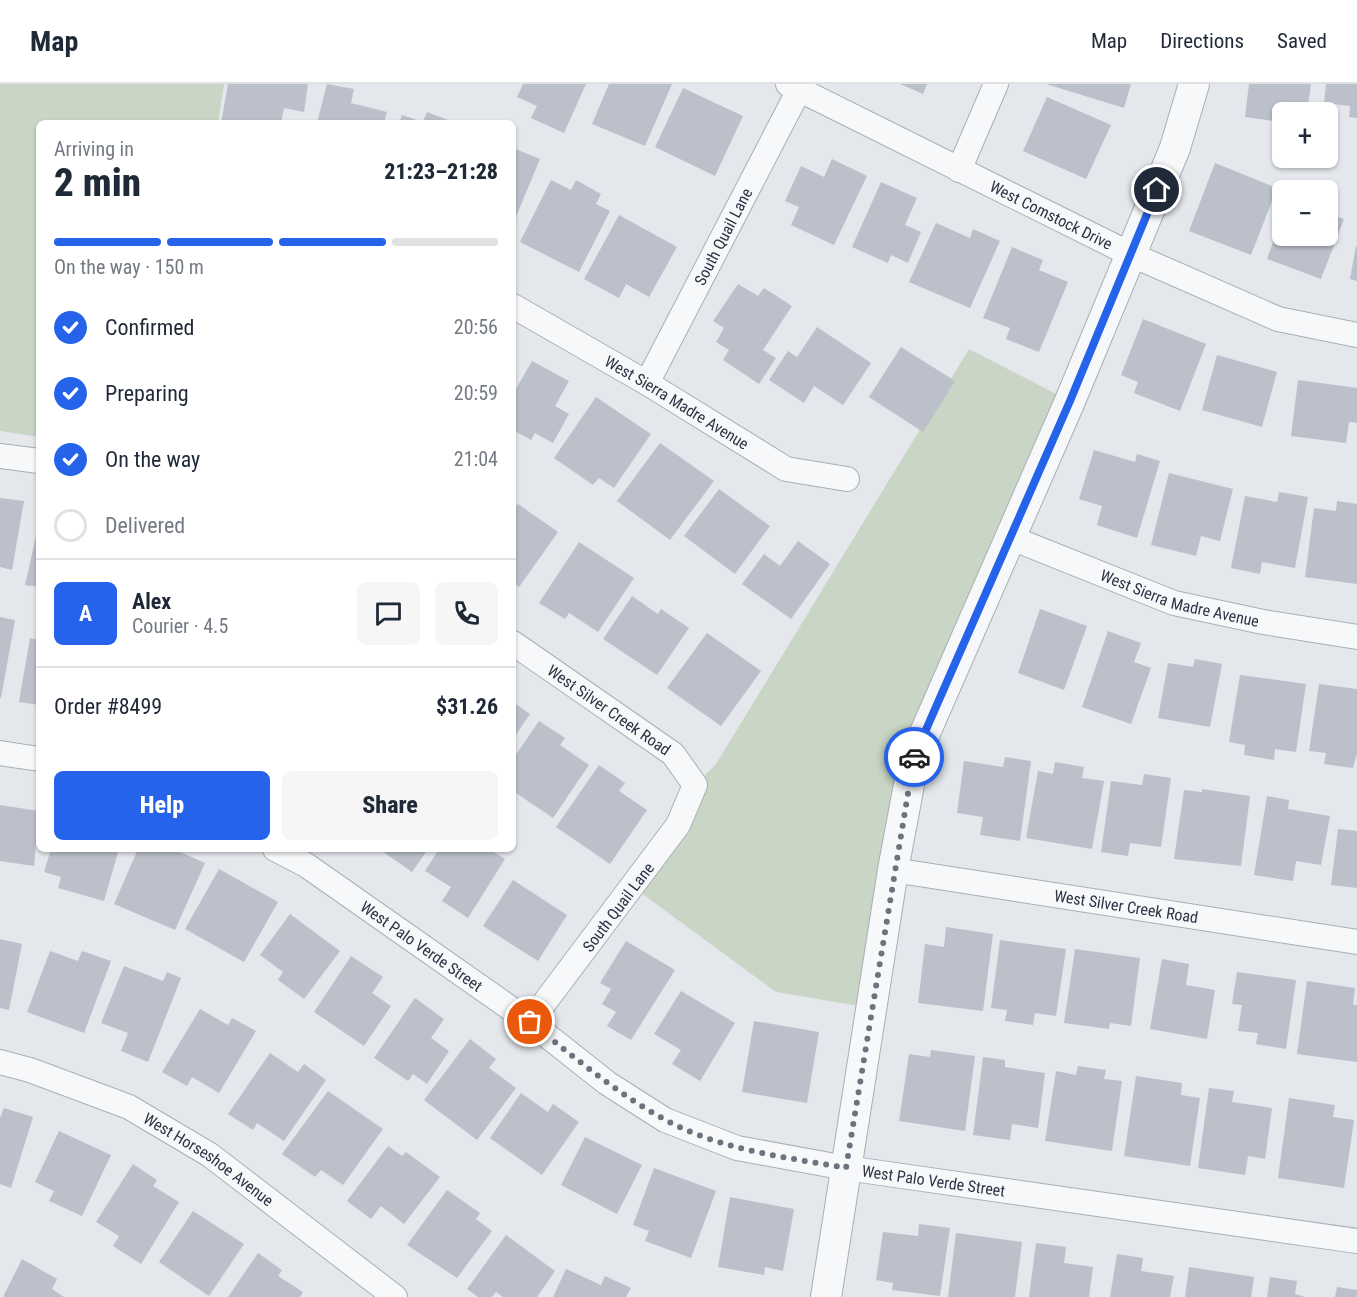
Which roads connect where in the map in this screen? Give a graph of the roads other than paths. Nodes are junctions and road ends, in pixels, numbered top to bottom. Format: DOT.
graph roads {
  1 [pos="996,84"];
  2 [pos="1194,84"];
  3 [pos="794,87"];
  4 [pos="959,170"];
  5 [pos="1130,254"];
  6 [pos="516,308"];
  7 [pos="1357,335"];
  8 [pos="648,383"];
  9 [pos="0,456"];
  10 [pos="36,461"];
  11 [pos="847,478"];
  12 [pos="1009,537"];
  13 [pos="1357,637"];
  14 [pos="516,646"];
  15 [pos="0,753"];
  16 [pos="36,759"];
  17 [pos="695,785"];
  18 [pos="281,852"];
  19 [pos="893,870"];
  20 [pos="1357,942"];
  21 [pos="530,1022"];
  22 [pos="0,1062"];
  23 [pos="846,1168"];
  24 [pos="1357,1241"];
  25 [pos="395,1297"];
  26 [pos="826,1297"];
  1 -- 4 [label="street"];
  2 -- 5 [label="street"];
  3 -- 4 [label="street, West Comstock Drive"];
  3 -- 8 [label="street, South Quail Lane"];
  4 -- 5 [label="street, West Comstock Drive"];
  5 -- 7 [label="street, West Comstock Drive"];
  5 -- 12 [label="street"];
  6 -- 8 [label="street, West Sierra Madre Avenue"];
  8 -- 11 [label="street, West Sierra Madre Avenue"];
  9 -- 10 [label="street"];
  12 -- 13 [label="street, West Sierra Madre Avenue"];
  12 -- 19 [label="street"];
  14 -- 17 [label="street, West Silver Creek Road"];
  15 -- 16 [label="street"];
  17 -- 21 [label="street, South Quail Lane"];
  18 -- 21 [label="street, West Palo Verde Street"];
  19 -- 20 [label="street, West Silver Creek Road"];
  19 -- 23 [label="street"];
  21 -- 23 [label="street, West Palo Verde Street"];
  22 -- 25 [label="street, West Horseshoe Avenue"];
  23 -- 24 [label="street, West Palo Verde Street"];
  23 -- 26 [label="street"];
}
